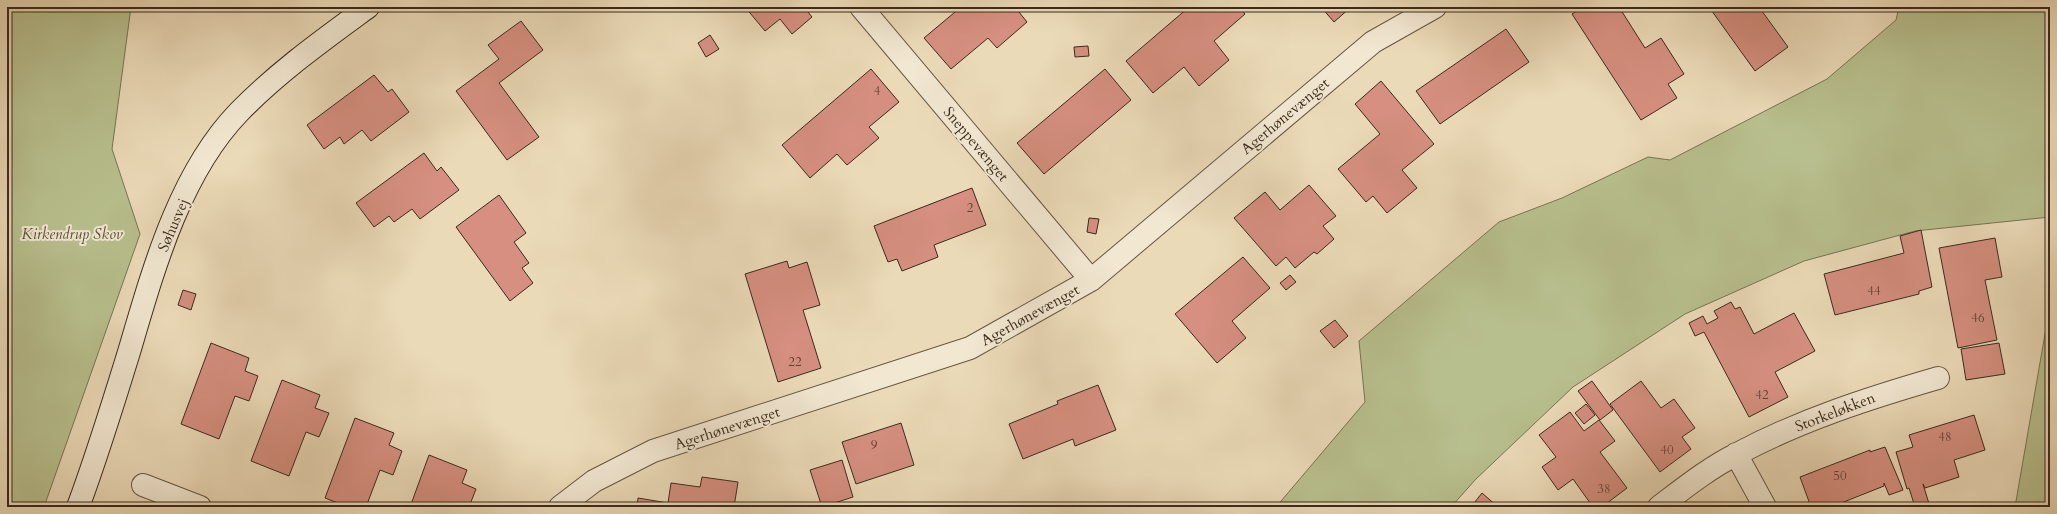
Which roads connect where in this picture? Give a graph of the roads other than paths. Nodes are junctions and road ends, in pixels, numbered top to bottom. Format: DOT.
graph roads {
  1 [pos="368,7"];
  2 [pos="861,7"];
  3 [pos="1436,7"];
  4 [pos="1091,280"];
  5 [pos="1938,378"];
  6 [pos="1736,454"];
  7 [pos="143,485"];
  8 [pos="78,507"];
  9 [pos="200,507"];
  10 [pos="560,507"];
  11 [pos="1659,507"];
  12 [pos="1765,507"];
  1 -- 8 [label="street, Søhusvej"];
  2 -- 4 [label="street, Sneppevænget"];
  3 -- 4 [label="street, Agerhønevænget"];
  4 -- 10 [label="street, Agerhønevænget"];
  5 -- 6 [label="street, Storkeløkken"];
  6 -- 11 [label="street, Storkeløkken"];
  6 -- 12 [label="street"];
  7 -- 9 [label="street"];
}
